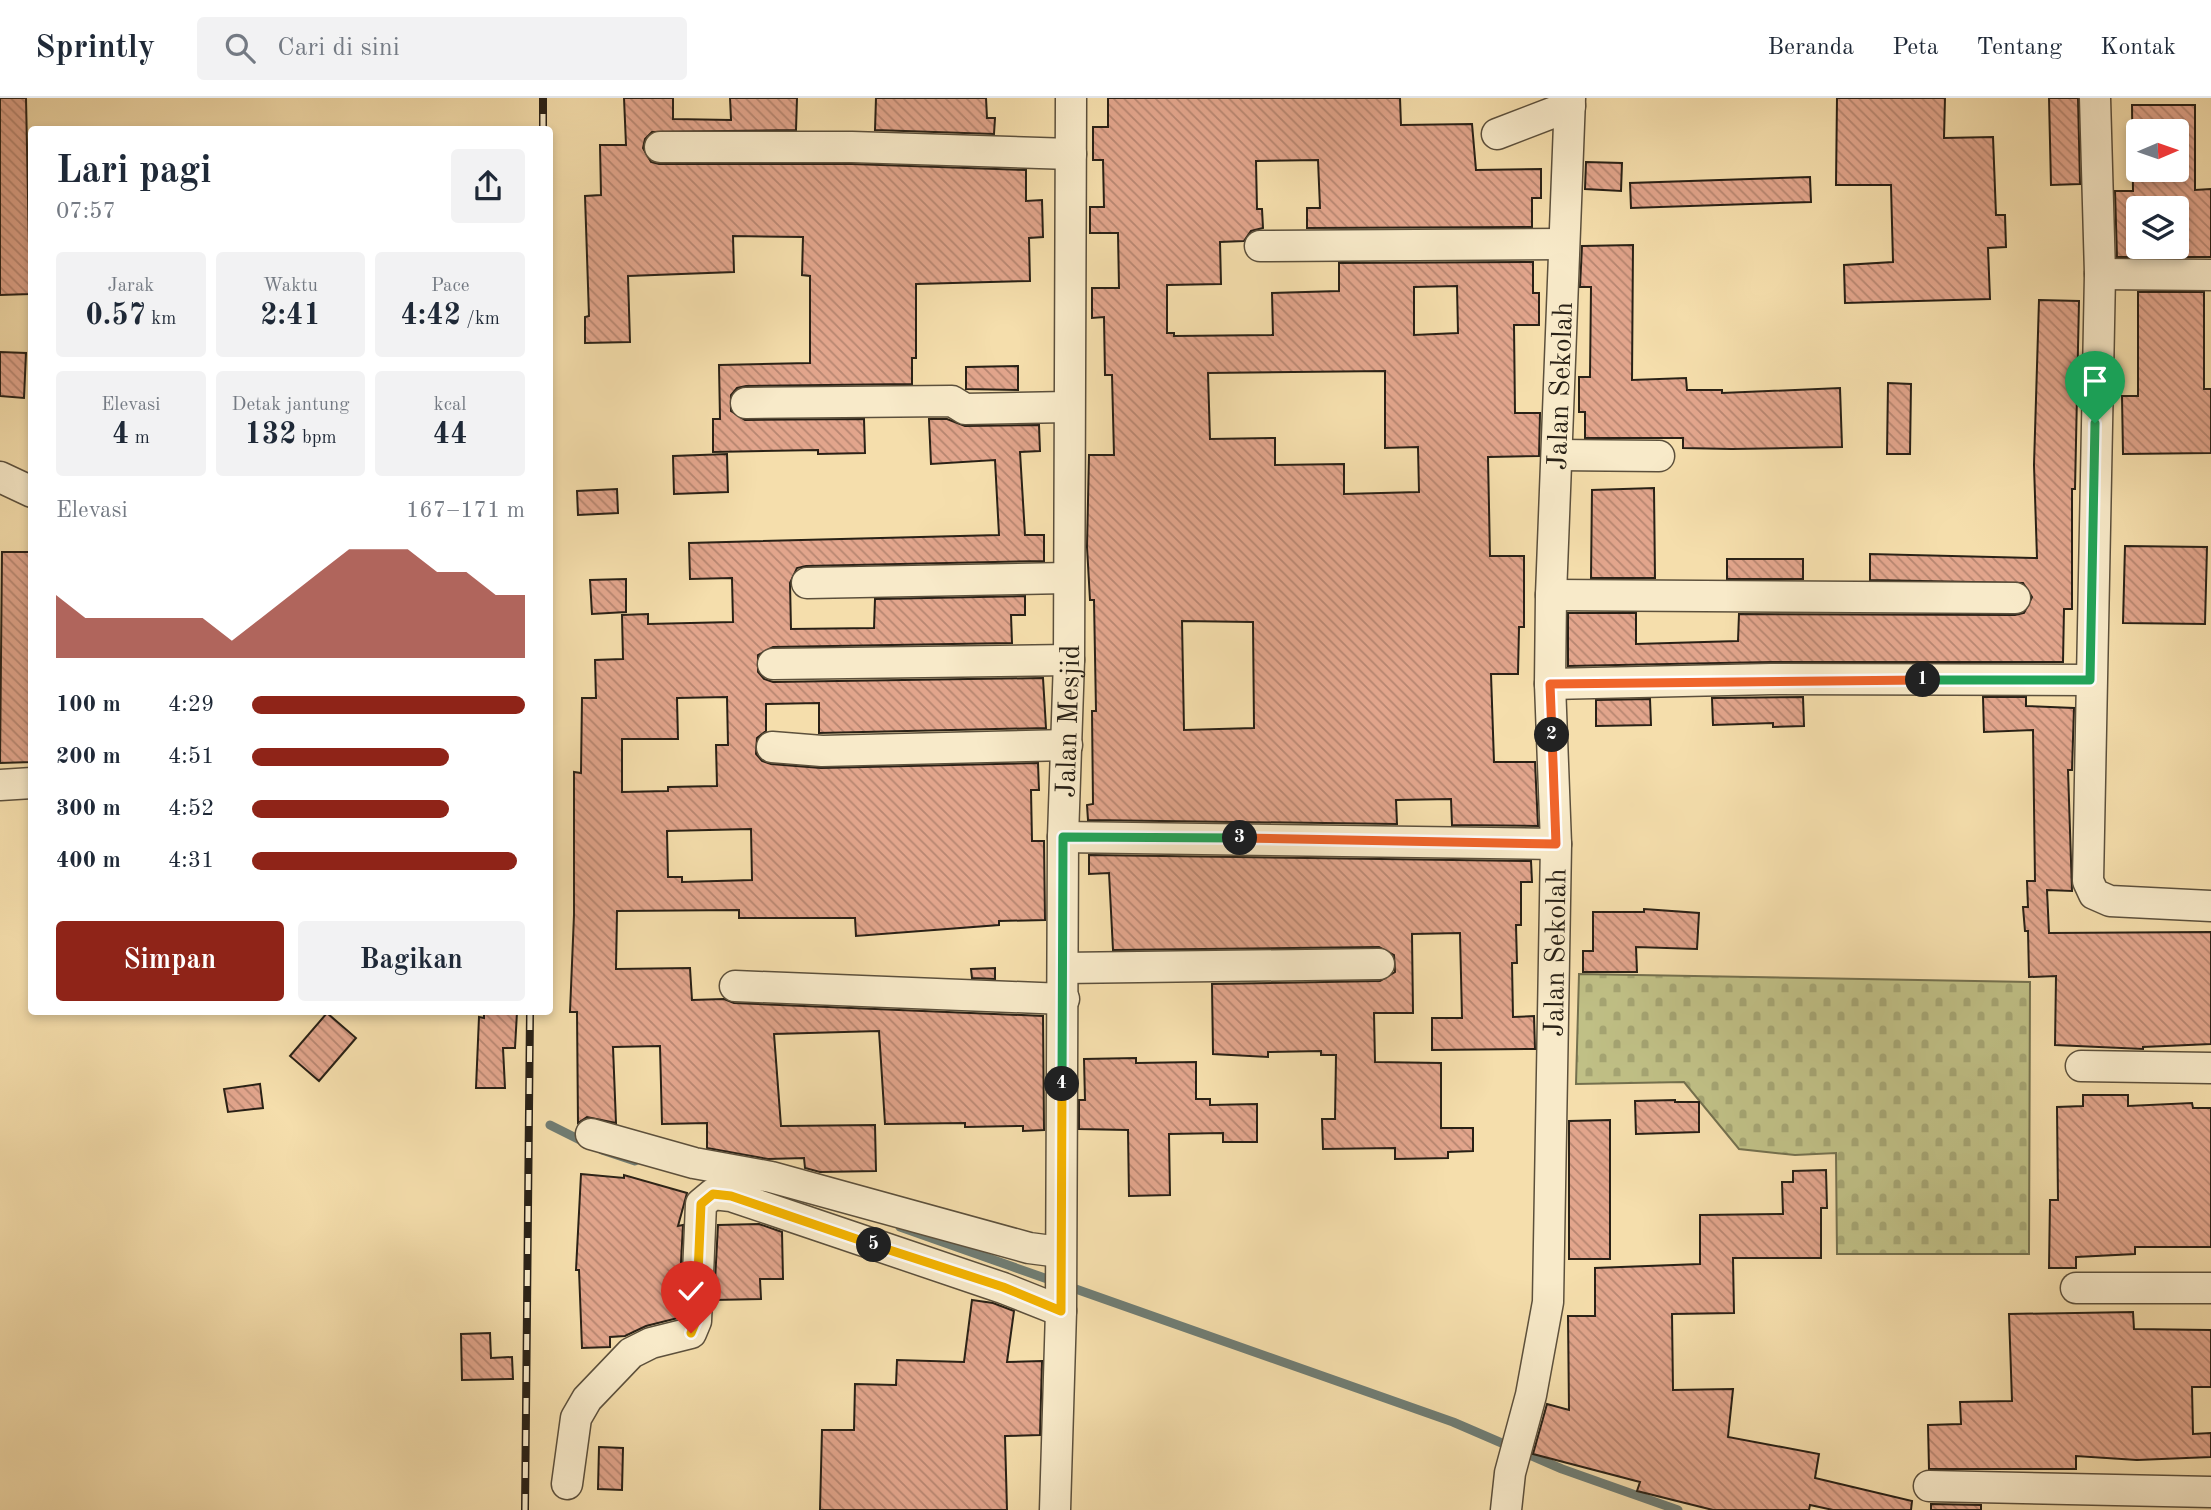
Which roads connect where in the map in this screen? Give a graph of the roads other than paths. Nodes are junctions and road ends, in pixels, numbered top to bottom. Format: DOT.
graph roads {
  1 [pos="1071,98"];
  2 [pos="2095,98"];
  3 [pos="1570,102"];
  4 [pos="1497,134"];
  5 [pos="660,147"];
  6 [pos="1071,154"];
  7 [pos="1562,244"];
  8 [pos="1260,246"];
  9 [pos="2099,274"];
  10 [pos="2211,275"];
  11 [pos="746,403"];
  12 [pos="1067,407"];
  13 [pos="1557,455"];
  14 [pos="1659,456"];
  15 [pos="0,477"];
  16 [pos="28,490"];
  17 [pos="1067,578"];
  18 [pos="807,583"];
  19 [pos="1551,595"];
  20 [pos="2015,598"];
  21 [pos="1069,660"];
  22 [pos="773,664"];
  23 [pos="2090,680"];
  24 [pos="1550,684"];
  25 [pos="1067,745"];
  26 [pos="772,747"];
  27 [pos="28,783"];
  28 [pos="0,785"];
  29 [pos="1063,837"];
  30 [pos="1556,844"];
  31 [pos="2211,906"];
  32 [pos="1378,964"];
  33 [pos="1062,968"];
  34 [pos="735,986"];
  35 [pos="1064,999"];
  36 [pos="2081,1066"];
  37 [pos="2211,1068"];
  38 [pos="590,1134"];
  39 [pos="1060,1259"];
  40 [pos="2076,1288"];
  41 [pos="2211,1288"];
  42 [pos="1061,1305"];
  43 [pos="567,1485"];
  44 [pos="1929,1486"];
  45 [pos="2211,1492"];
  46 [pos="1055,1510"];
  47 [pos="1506,1510"];
  1 -- 6 [label="street, Jalan Mesjid"];
  2 -- 9 [label="street"];
  3 -- 4 [label="street"];
  3 -- 7 [label="street, Jalan Sekolah"];
  5 -- 6 [label="street"];
  6 -- 12 [label="street, Jalan Mesjid"];
  7 -- 8 [label="street"];
  7 -- 13 [label="street, Jalan Sekolah"];
  9 -- 10 [label="street"];
  9 -- 23 [label="street"];
  11 -- 12 [label="street"];
  12 -- 17 [label="street, Jalan Mesjid"];
  13 -- 14 [label="street"];
  13 -- 19 [label="street, Jalan Sekolah"];
  15 -- 16 [label="street"];
  17 -- 18 [label="street"];
  17 -- 21 [label="street, Jalan Mesjid"];
  19 -- 20 [label="street"];
  19 -- 24 [label="street, Jalan Sekolah"];
  21 -- 22 [label="street"];
  21 -- 25 [label="street, Jalan Mesjid"];
  23 -- 24 [label="street"];
  23 -- 31 [label="street"];
  24 -- 30 [label="street, Jalan Sekolah"];
  25 -- 26 [label="street"];
  25 -- 29 [label="street, Jalan Mesjid"];
  27 -- 28 [label="street"];
  29 -- 30 [label="street"];
  29 -- 33 [label="street, Jalan Mesjid"];
  30 -- 47 [label="street, Jalan Sekolah"];
  32 -- 33 [label="street"];
  33 -- 35 [label="street, Jalan Mesjid"];
  34 -- 35 [label="street"];
  35 -- 39 [label="street, Jalan Mesjid"];
  36 -- 37 [label="street"];
  38 -- 39 [label="street"];
  39 -- 42 [label="street, Jalan Mesjid"];
  40 -- 41 [label="street"];
  42 -- 43 [label="street"];
  42 -- 46 [label="street, Jalan Mesjid"];
  44 -- 45 [label="street"];
}
